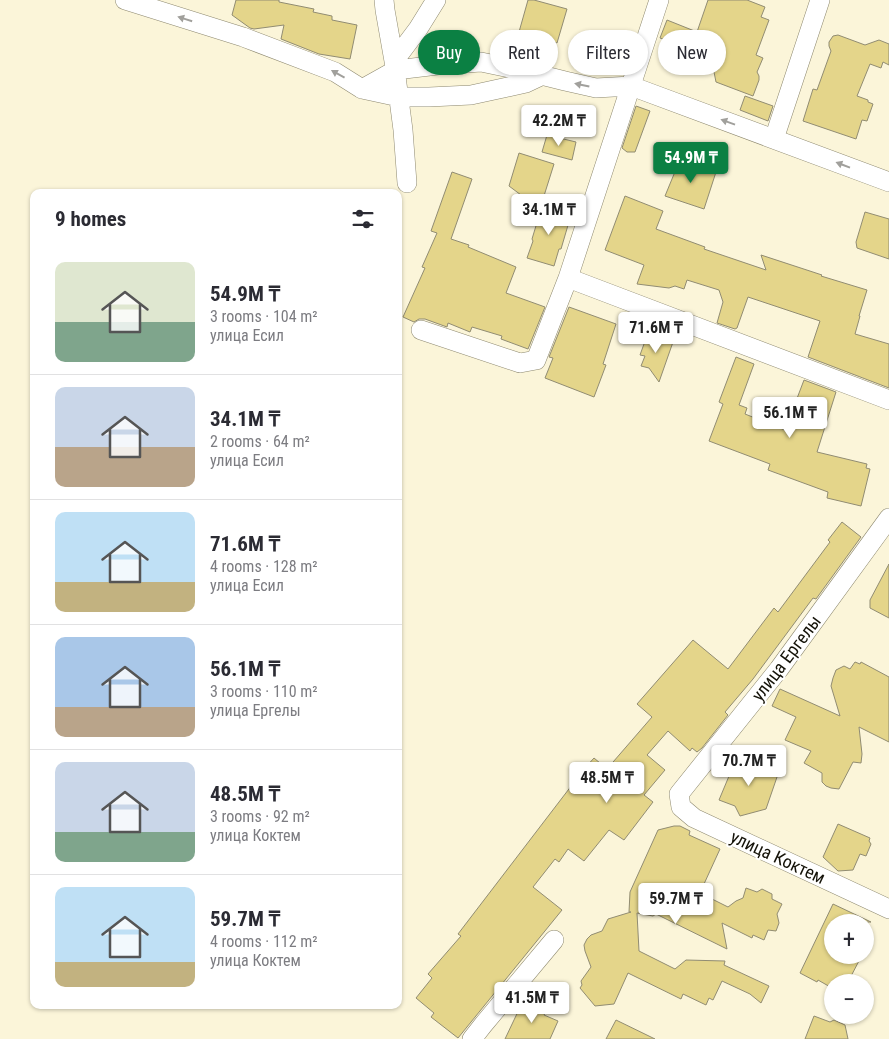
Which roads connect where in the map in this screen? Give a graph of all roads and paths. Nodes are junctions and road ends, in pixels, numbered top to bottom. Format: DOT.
graph roads {
  1 [pos="125,0"];
  2 [pos="384,0"];
  3 [pos="436,0"];
  4 [pos="659,0"];
  5 [pos="820,0"];
  6 [pos="395,66"];
  7 [pos="543,76"];
  8 [pos="631,86"];
  9 [pos="362,89"];
  10 [pos="399,97"];
  11 [pos="774,139"];
  12 [pos="889,182"];
  13 [pos="407,183"];
  14 [pos="568,278"];
  15 [pos="421,330"];
  16 [pos="889,400"];
  17 [pos="889,518"];
  18 [pos="679,794"];
  19 [pos="889,908"];
  20 [pos="554,940"];
  21 [pos="472,1039"];
  9 -- 1 [label="street, one-way"];
  2 -- 6 [label="street"];
  3 -- 6 [label="street"];
  4 -- 8 [label="street"];
  5 -- 11 [label="street"];
  6 -- 7 [label="street"];
  6 -- 9 [label="street"];
  6 -- 10 [label="street"];
  8 -- 7 [label="street, one-way"];
  7 -- 10 [label="street"];
  11 -- 8 [label="street, one-way"];
  8 -- 14 [label="street"];
  9 -- 10 [label="street"];
  10 -- 13 [label="street"];
  12 -- 11 [label="street, one-way"];
  14 -- 15 [label="street"];
  14 -- 16 [label="street"];
  17 -- 18 [label="street, улица Ергелы"];
  18 -- 19 [label="street, улица Коктем"];
  20 -- 21 [label="street"];
}
